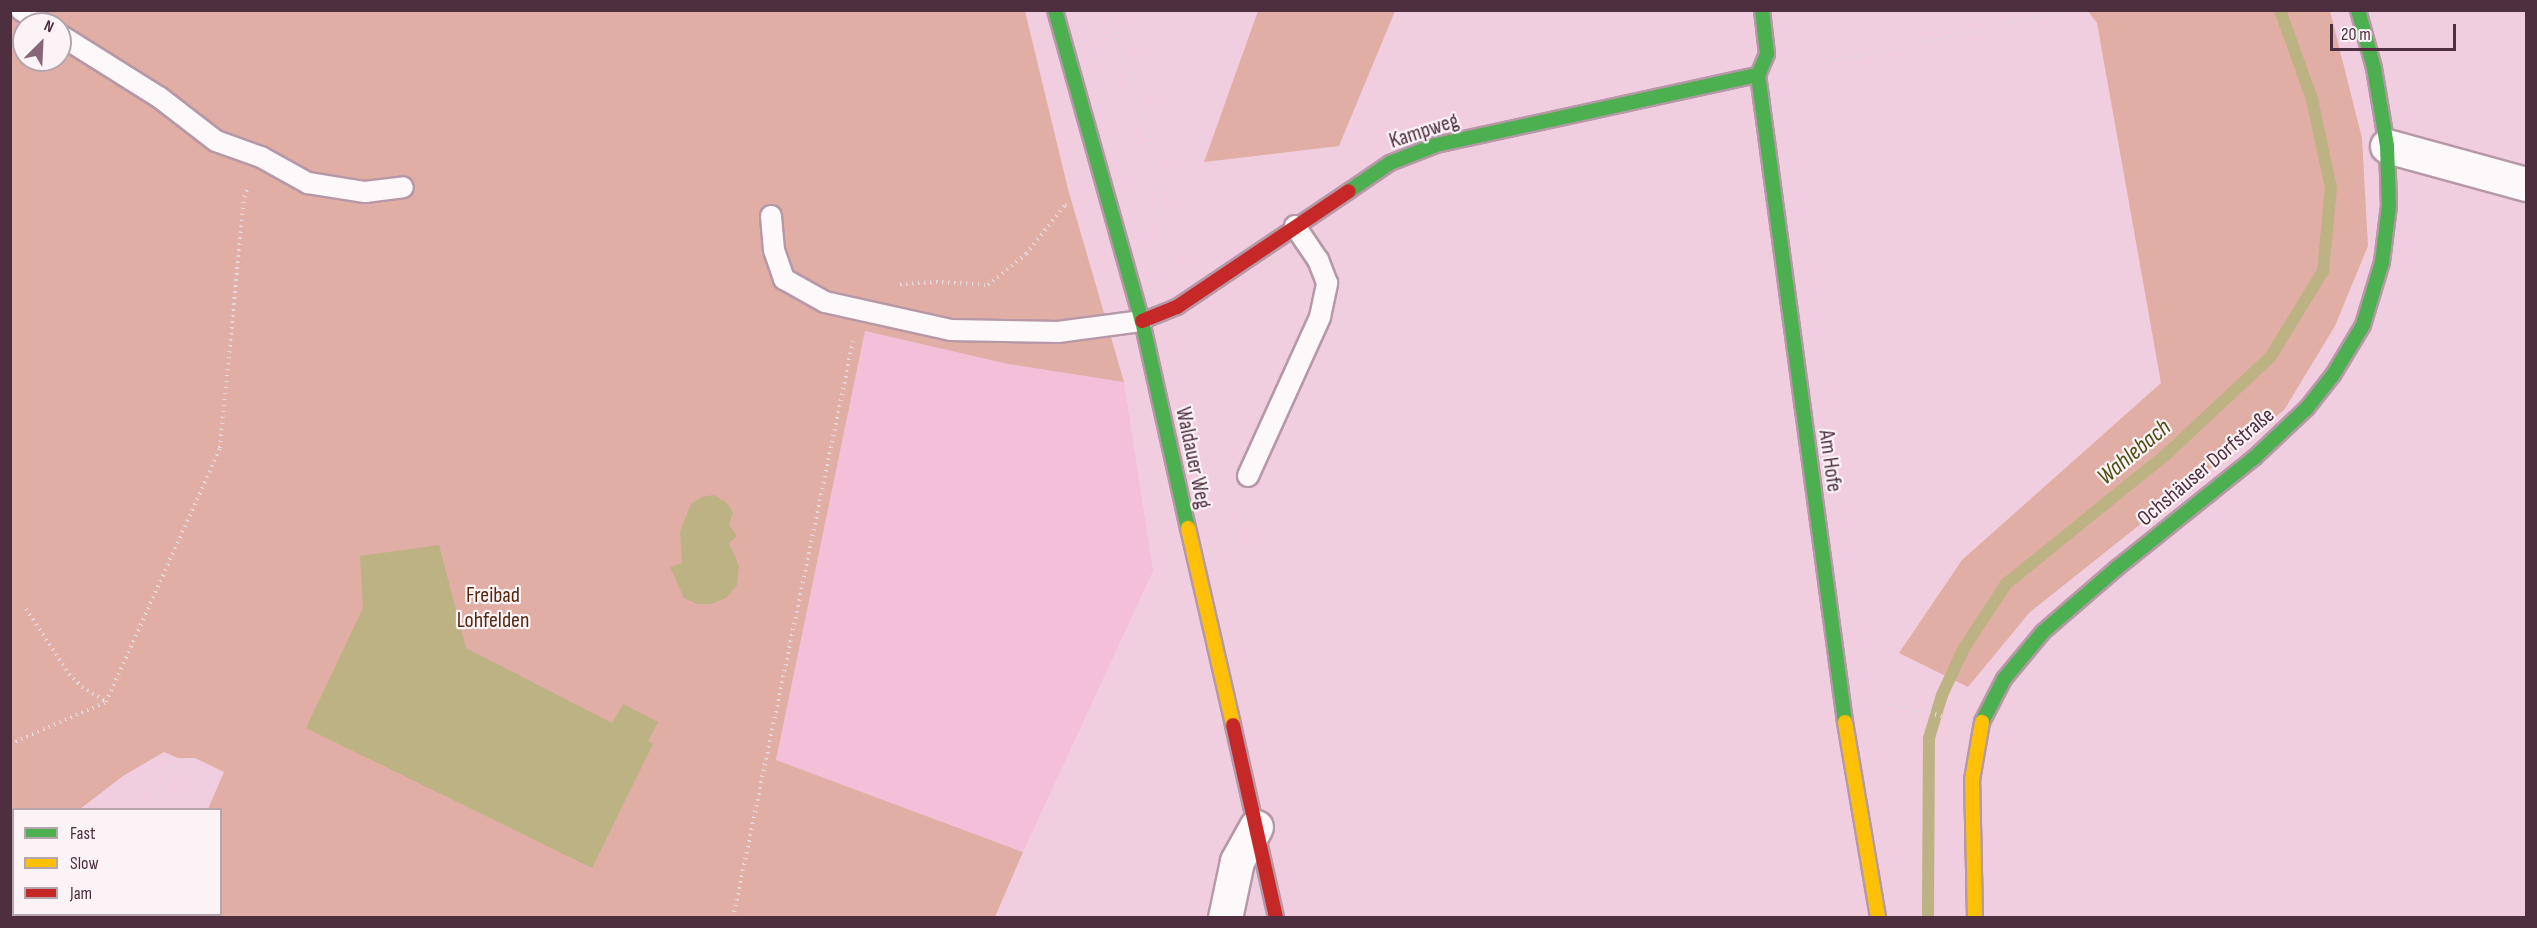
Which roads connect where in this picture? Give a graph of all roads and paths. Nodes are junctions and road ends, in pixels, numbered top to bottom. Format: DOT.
graph roads {
  1 [pos="1055,10"];
  2 [pos="1109,10"];
  3 [pos="1762,10"];
  4 [pos="2072,10"];
  5 [pos="2358,10"];
  6 [pos="72,42"];
  7 [pos="1758,75"];
  8 [pos="2387,146"];
  9 [pos="261,156"];
  10 [pos="1156,184"];
  11 [pos="2526,184"];
  12 [pos="403,187"];
  13 [pos="1107,197"];
  14 [pos="771,216"];
  15 [pos="1295,226"];
  16 [pos="1177,307"];
  17 [pos="860,310"];
  18 [pos="1142,321"];
  19 [pos="1248,476"];
  20 [pos="1194,556"];
  21 [pos="26,609"];
  22 [pos="106,702"];
  23 [pos="10,744"];
  24 [pos="178,758"];
  25 [pos="153,808"];
  26 [pos="1256,827"];
  27 [pos="733,918"];
  28 [pos="1225,918"];
  29 [pos="1276,918"];
  30 [pos="1878,918"];
  31 [pos="1975,918"];
  1 -- 13 [label="street, Waldauer Weg"];
  2 -- 10 [label="path"];
  3 -- 7 [label="street, Am Hofe"];
  4 -- 7 [label="path"];
  5 -- 8 [label="street, Ochshäuser Dorfstraße"];
  6 -- 9 [label="lane"];
  7 -- 15 [label="street, Kampweg"];
  7 -- 30 [label="street, Am Hofe"];
  8 -- 11 [label="street"];
  8 -- 31 [label="street, Ochshäuser Dorfstraße"];
  9 -- 12 [label="lane"];
  9 -- 22 [label="path"];
  10 -- 13 [label="path"];
  10 -- 16 [label="path"];
  13 -- 17 [label="path"];
  13 -- 18 [label="street, Waldauer Weg"];
  14 -- 17 [label="lane"];
  15 -- 16 [label="street, Kampweg"];
  15 -- 19 [label="lane"];
  16 -- 18 [label="street, Kampweg"];
  17 -- 18 [label="lane"];
  17 -- 27 [label="path"];
  18 -- 20 [label="street, Waldauer Weg"];
  19 -- 20 [label="path"];
  20 -- 26 [label="street, Waldauer Weg"];
  21 -- 22 [label="path"];
  22 -- 23 [label="path"];
  24 -- 25 [label="path"];
  26 -- 28 [label="street"];
  26 -- 29 [label="street, Waldauer Weg"];
}
